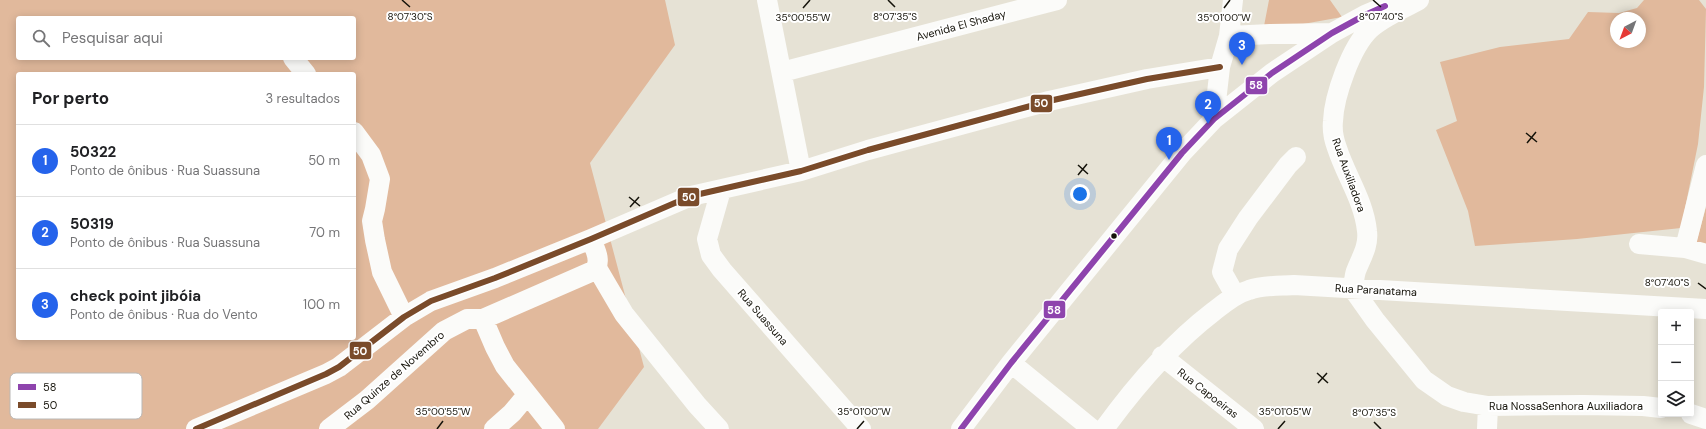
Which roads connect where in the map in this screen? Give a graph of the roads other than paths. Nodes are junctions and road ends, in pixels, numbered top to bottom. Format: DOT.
graph roads {
  1 [pos="767,0"];
  2 [pos="1057,0"];
  3 [pos="1233,0"];
  4 [pos="1399,0"];
  5 [pos="1419,0"];
  6 [pos="1332,33"];
  7 [pos="1229,36"];
  8 [pos="295,60"];
  9 [pos="1220,67"];
  10 [pos="304,72"];
  11 [pos="782,72"];
  12 [pos="1214,119"];
  13 [pos="356,135"];
  14 [pos="1296,158"];
  15 [pos="1706,165"];
  16 [pos="801,171"];
  17 [pos="721,190"];
  18 [pos="591,239"];
  19 [pos="1639,244"];
  20 [pos="1685,248"];
  21 [pos="1706,254"];
  22 [pos="597,268"];
  23 [pos="1353,289"];
  24 [pos="1235,295"];
  25 [pos="1706,309"];
  26 [pos="404,317"];
  27 [pos="483,319"];
  28 [pos="1162,356"];
  29 [pos="1011,363"];
  30 [pos="527,395"];
  31 [pos="1488,406"];
  32 [pos="1658,408"];
  33 [pos="1694,415"];
  34 [pos="1706,418"];
  35 [pos="196,429"];
  36 [pos="329,429"];
  37 [pos="494,429"];
  38 [pos="555,429"];
  39 [pos="719,429"];
  40 [pos="861,429"];
  41 [pos="961,429"];
  42 [pos="1092,429"];
  43 [pos="1104,429"];
  44 [pos="1254,429"];
  45 [pos="1487,429"];
  1 -- 11 [label="street"];
  2 -- 11 [label="street, Avenida El Shaday"];
  3 -- 7 [label="street"];
  4 -- 6 [label="street"];
  5 -- 23 [label="street, Rua Auxiliadora"];
  6 -- 7 [label="street"];
  6 -- 12 [label="street"];
  7 -- 9 [label="street"];
  8 -- 10 [label="street"];
  9 -- 12 [label="street"];
  9 -- 16 [label="street"];
  11 -- 16 [label="street"];
  12 -- 29 [label="street"];
  13 -- 26 [label="street"];
  14 -- 24 [label="street"];
  15 -- 20 [label="street"];
  16 -- 17 [label="street"];
  17 -- 18 [label="street"];
  17 -- 40 [label="street, Rua Suassuna"];
  18 -- 22 [label="street"];
  18 -- 26 [label="street"];
  19 -- 20 [label="street"];
  20 -- 21 [label="street"];
  22 -- 27 [label="street, Rua Quinze de Novembro"];
  22 -- 39 [label="street"];
  23 -- 24 [label="street, Rua Paranatama"];
  23 -- 25 [label="street, Rua Paranatama"];
  23 -- 31 [label="street, Rua NossaSenhora Auxiliadora"];
  24 -- 28 [label="street, Rua Paranatama"];
  26 -- 35 [label="street"];
  27 -- 30 [label="street"];
  27 -- 36 [label="street, Rua Quinze de Novembro"];
  28 -- 43 [label="street, Rua Paranatama"];
  28 -- 44 [label="street, Rua Capoeiras"];
  29 -- 41 [label="street"];
  29 -- 42 [label="street"];
  30 -- 37 [label="street"];
  30 -- 38 [label="street"];
  31 -- 32 [label="street, Rua NossaSenhora Auxiliadora"];
  31 -- 45 [label="street"];
  33 -- 34 [label="street"];
}
